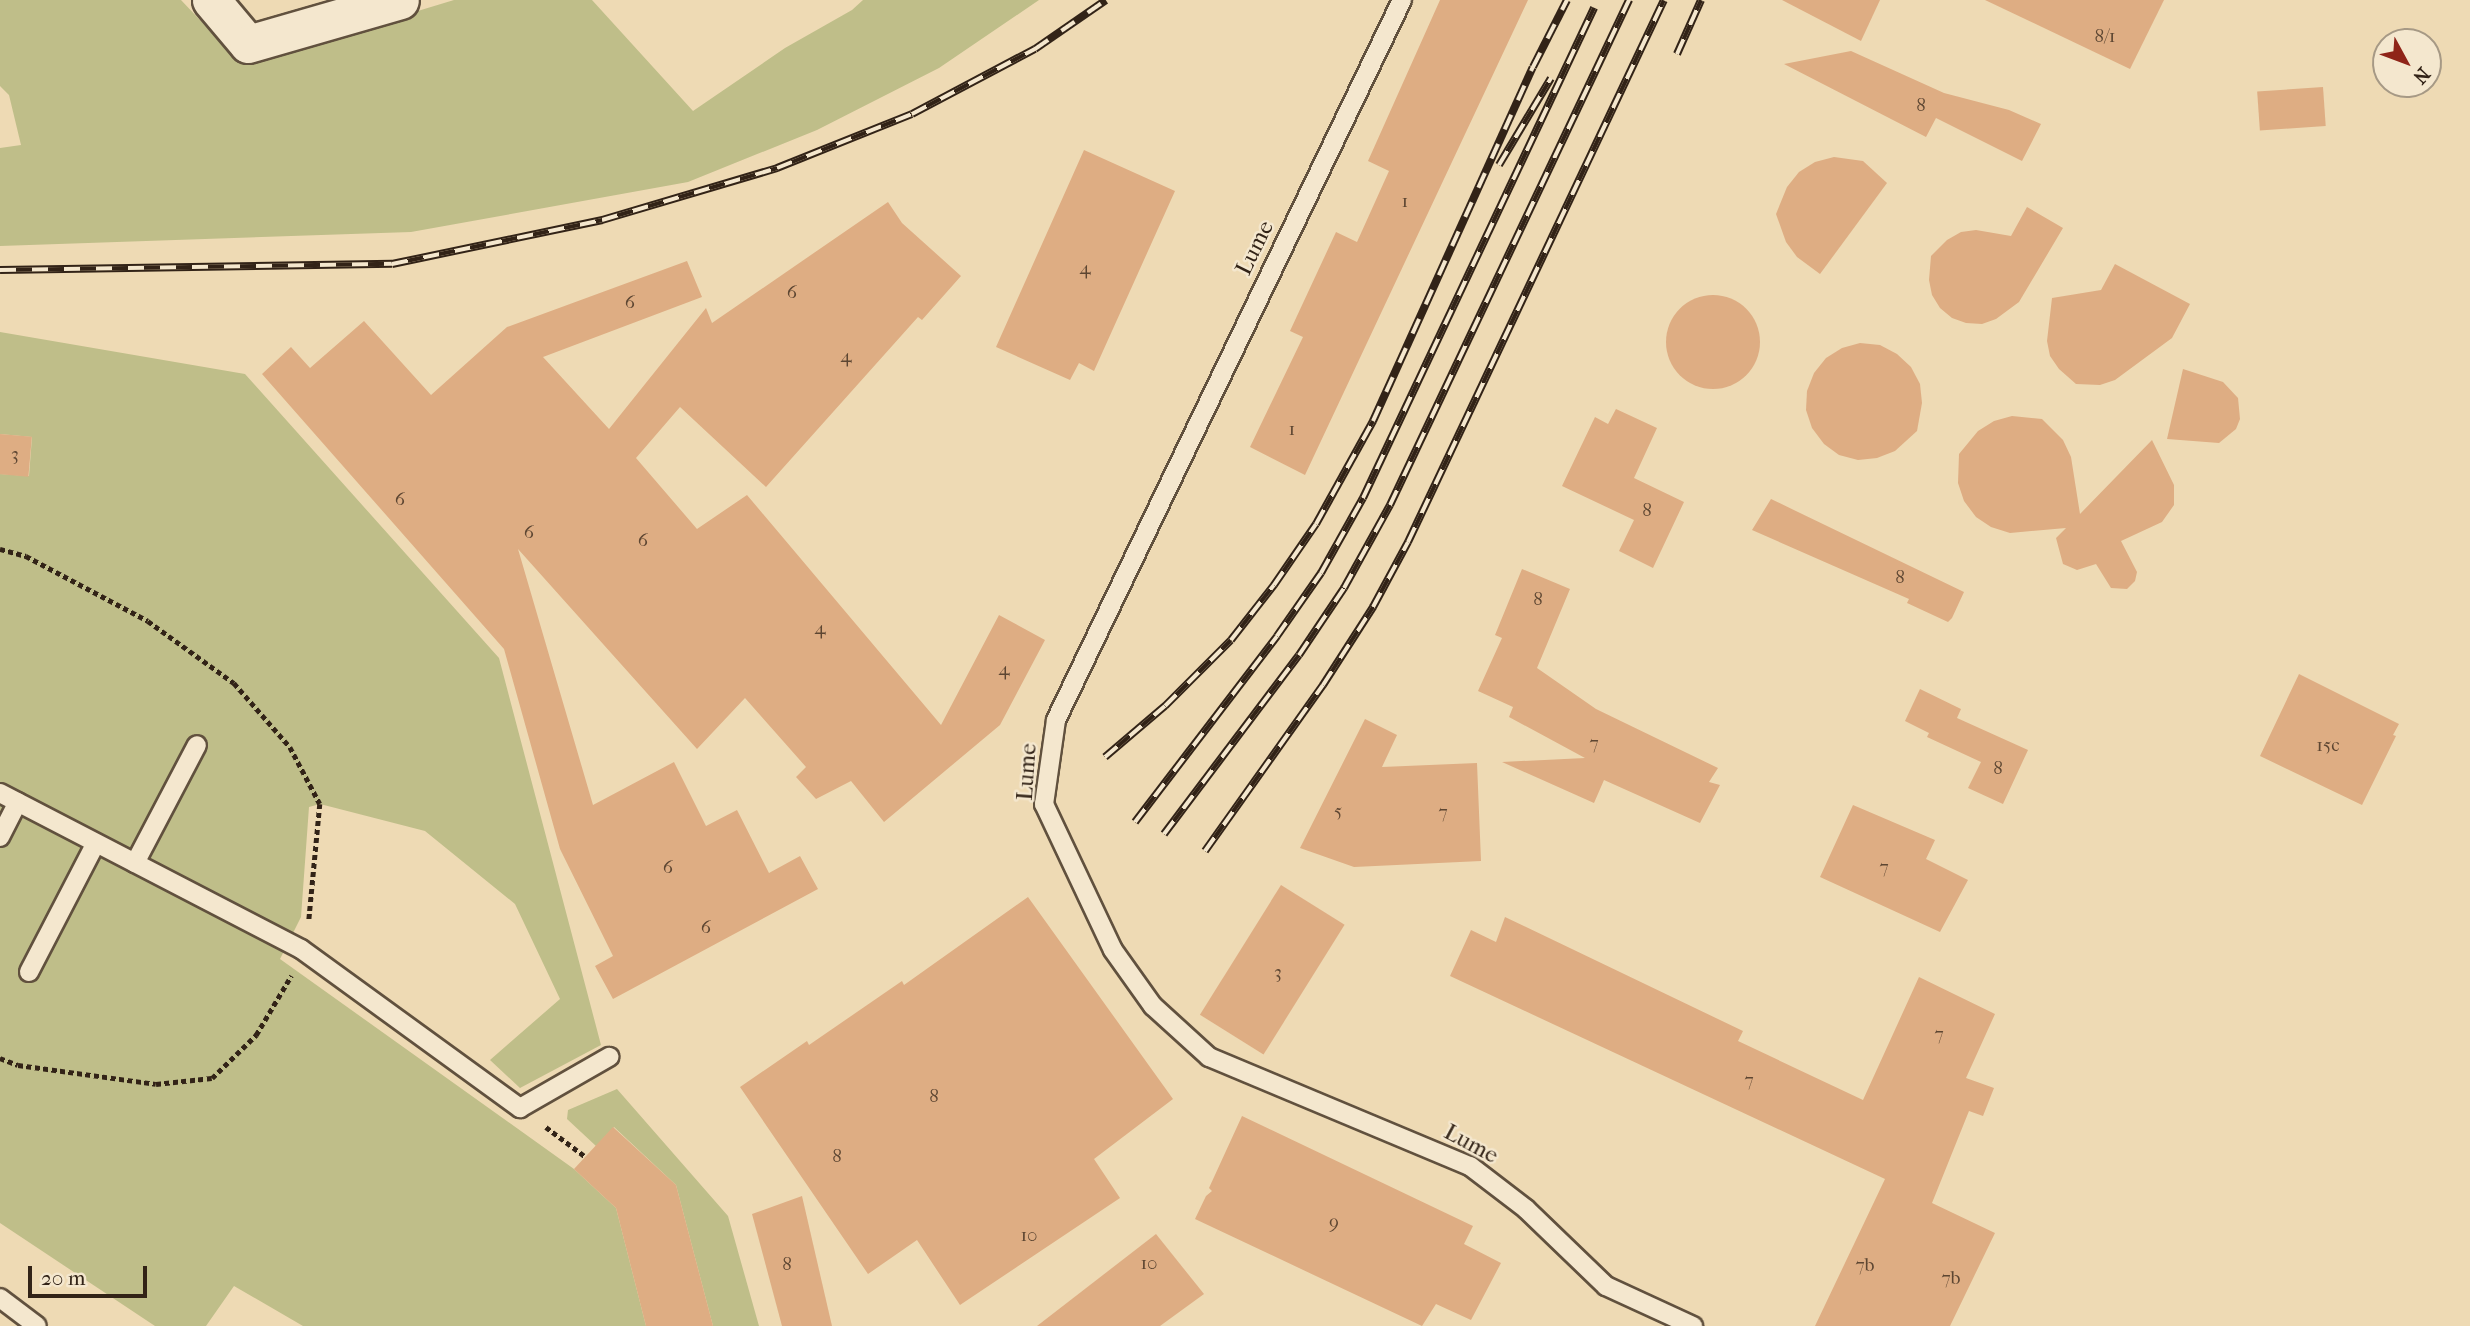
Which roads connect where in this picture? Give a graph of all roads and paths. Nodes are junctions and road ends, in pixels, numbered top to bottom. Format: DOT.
graph roads {
  1 [pos="211,0"];
  2 [pos="400,0"];
  3 [pos="1402,0"];
  4 [pos="0,548"];
  5 [pos="197,746"];
  6 [pos="0,793"];
  7 [pos="18,802"];
  8 [pos="0,837"];
  9 [pos="96,843"];
  10 [pos="135,863"];
  11 [pos="301,949"];
  12 [pos="29,972"];
  13 [pos="0,1058"];
  14 [pos="609,1058"];
  15 [pos="520,1108"];
  16 [pos="586,1157"];
  17 [pos="0,1298"];
  18 [pos="37,1326"];
  19 [pos="1693,1326"];
  1 -- 2 [label="street"];
  3 -- 19 [label="lane, Lume"];
  4 -- 11 [label="path"];
  5 -- 10 [label="lane"];
  6 -- 7 [label="lane"];
  7 -- 8 [label="lane"];
  7 -- 9 [label="lane"];
  9 -- 10 [label="lane"];
  9 -- 12 [label="lane"];
  10 -- 11 [label="lane"];
  11 -- 13 [label="path"];
  11 -- 15 [label="lane"];
  14 -- 15 [label="lane"];
  15 -- 16 [label="path"];
  17 -- 18 [label="lane"];
}
